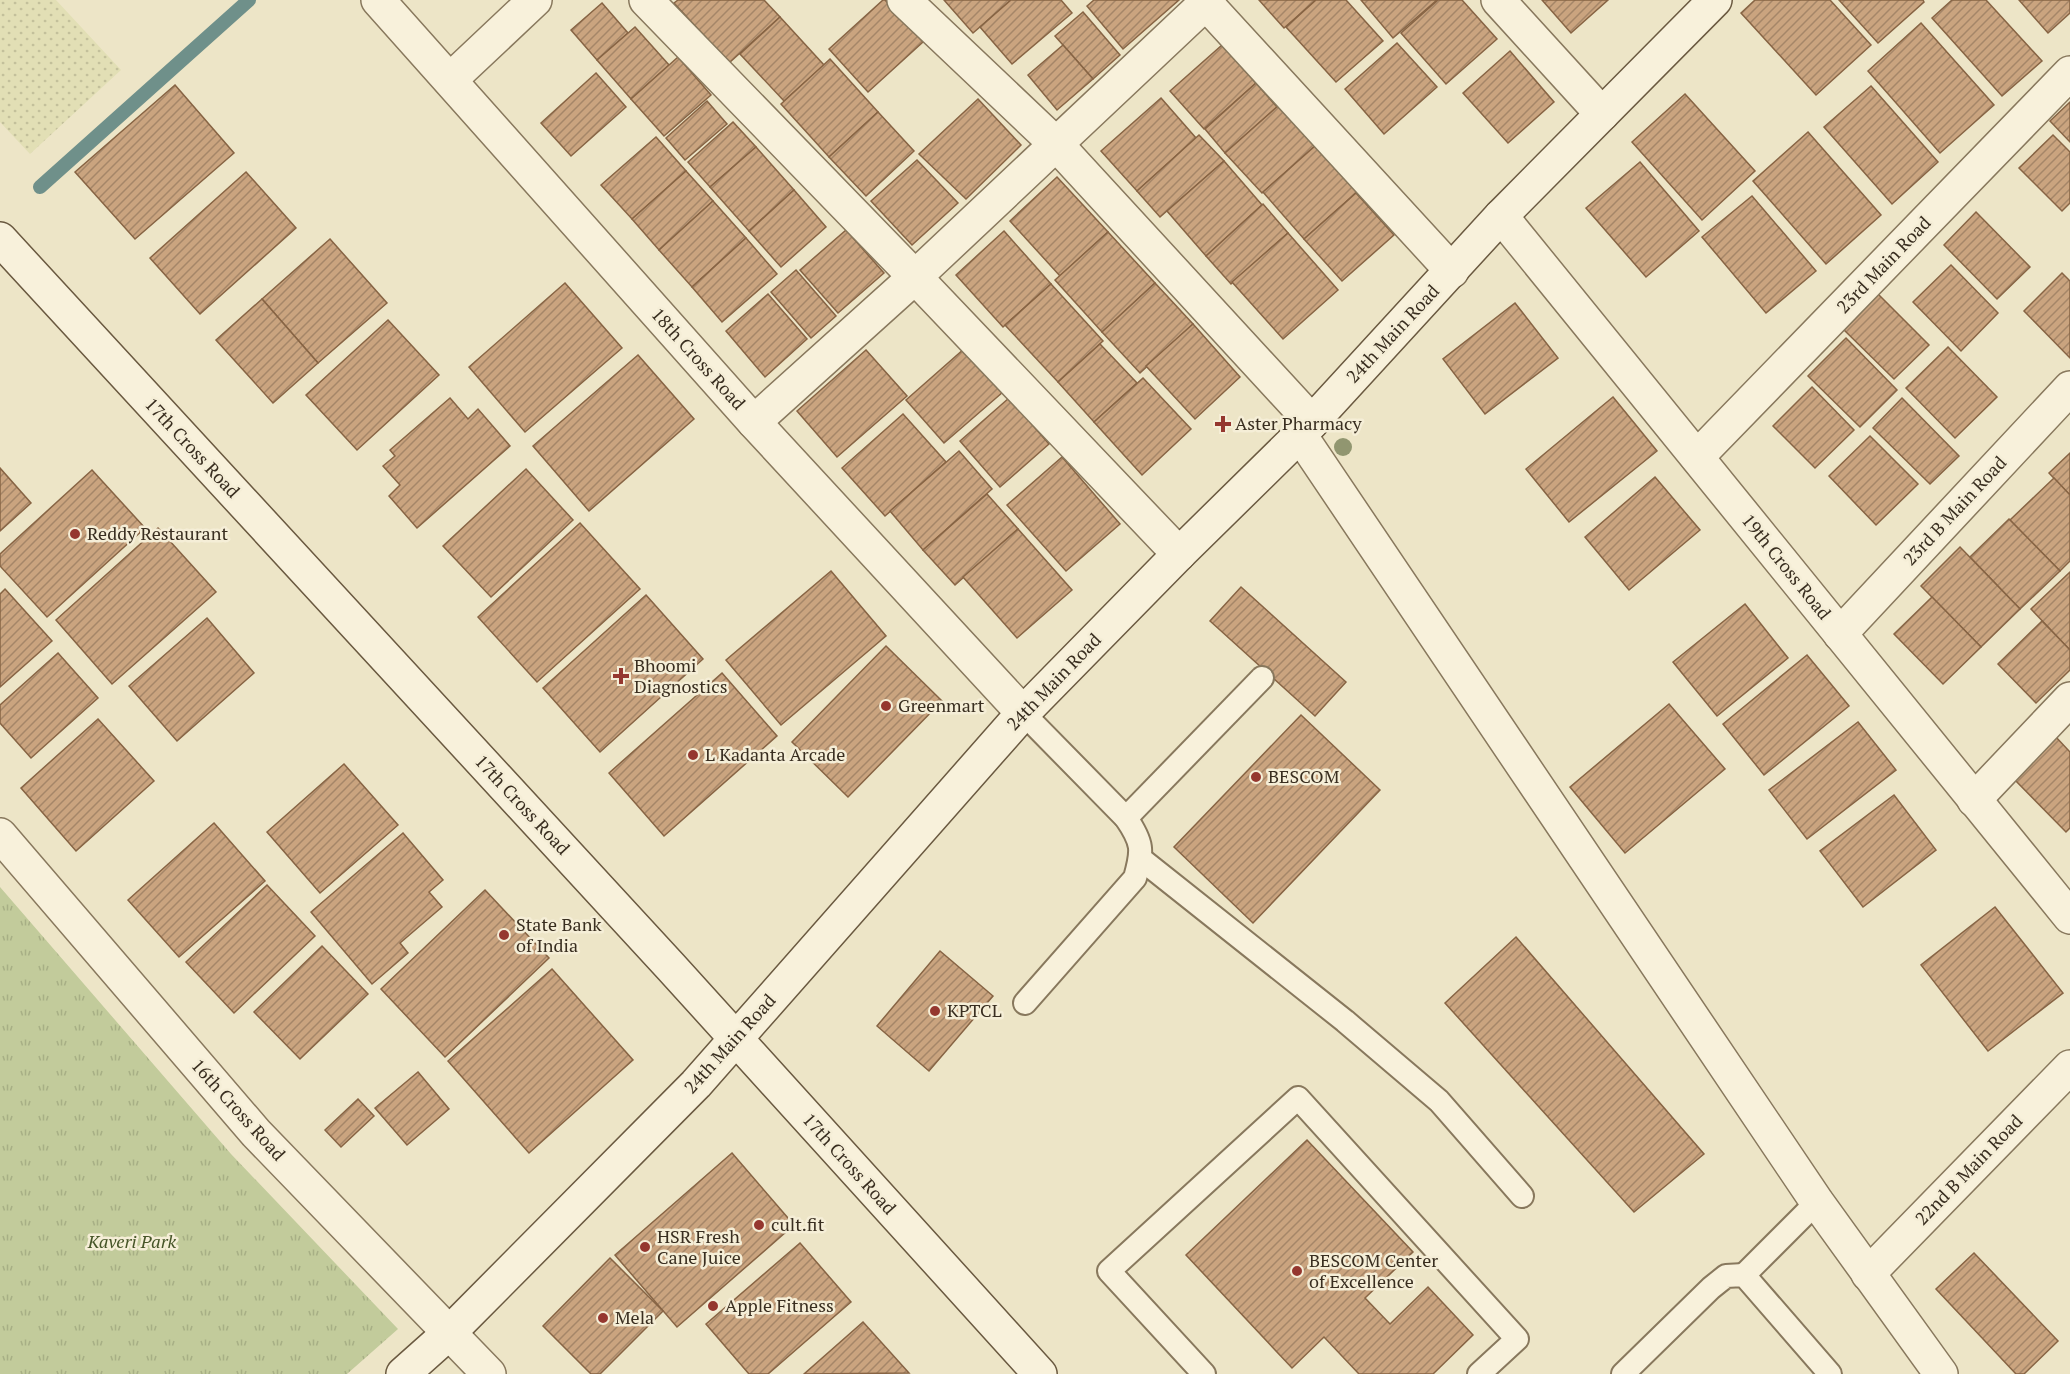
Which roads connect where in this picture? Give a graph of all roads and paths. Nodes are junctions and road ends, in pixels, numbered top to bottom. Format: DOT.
graph roads {
  1 [pos="378,0"];
  2 [pos="535,0"];
  3 [pos="646,0"];
  4 [pos="904,0"];
  5 [pos="1498,0"];
  6 [pos="1715,0"];
  7 [pos="1206,1"];
  8 [pos="2070,73"];
  9 [pos="450,80"];
  10 [pos="1602,114"];
  11 [pos="1057,145"];
  12 [pos="1501,216"];
  13 [pos="4,244"];
  14 [pos="1452,271"];
  15 [pos="915,277"];
  16 [pos="2070,388"];
  17 [pos="754,422"];
  18 [pos="1306,429"];
  19 [pos="1697,457"];
  20 [pos="1179,554"];
  21 [pos="1840,634"];
  22 [pos="1262,678"];
  23 [pos="2070,699"];
  24 [pos="1023,712"];
  25 [pos="1974,800"];
  26 [pos="1126,818"];
  27 [pos="0,835"];
  28 [pos="1141,859"];
  29 [pos="2070,917"];
  30 [pos="1025,1003"];
  31 [pos="736,1039"];
  32 [pos="2070,1067"];
  33 [pos="1522,1196"];
  34 [pos="1816,1202"];
  35 [pos="1868,1274"];
  36 [pos="1744,1275"];
  37 [pos="448,1333"];
  38 [pos="1200,1373"];
  39 [pos="403,1374"];
  40 [pos="489,1374"];
  41 [pos="1040,1374"];
  42 [pos="1479,1374"];
  43 [pos="1623,1374"];
  44 [pos="1830,1374"];
  45 [pos="1941,1374"];
  1 -- 9 [label="street, 18th Cross Road"];
  2 -- 9 [label="street"];
  3 -- 15 [label="street"];
  4 -- 11 [label="street"];
  5 -- 10 [label="street"];
  6 -- 10 [label="street, 24th Main Road"];
  7 -- 11 [label="street"];
  7 -- 14 [label="street"];
  8 -- 19 [label="street, 23rd Main Road"];
  9 -- 17 [label="street, 18th Cross Road"];
  10 -- 12 [label="street, 24th Main Road"];
  11 -- 15 [label="street"];
  11 -- 18 [label="street"];
  12 -- 14 [label="street, 24th Main Road"];
  12 -- 19 [label="street, 19th Cross Road"];
  13 -- 31 [label="street, 17th Cross Road"];
  14 -- 18 [label="street, 24th Main Road"];
  15 -- 17 [label="street"];
  15 -- 20 [label="street"];
  16 -- 21 [label="street, 23rd B Main Road"];
  17 -- 24 [label="street, 18th Cross Road"];
  18 -- 20 [label="street, 24th Main Road"];
  18 -- 34 [label="street"];
  19 -- 21 [label="street, 19th Cross Road"];
  20 -- 24 [label="street, 24th Main Road"];
  21 -- 25 [label="street, 19th Cross Road"];
  22 -- 26 [label="lane"];
  23 -- 25 [label="street"];
  24 -- 26 [label="lane"];
  24 -- 31 [label="street, 24th Main Road"];
  25 -- 29 [label="street, 19th Cross Road"];
  26 -- 28 [label="lane"];
  27 -- 37 [label="street, 16th Cross Road"];
  28 -- 30 [label="lane"];
  28 -- 33 [label="lane"];
  31 -- 37 [label="street, 24th Main Road"];
  31 -- 41 [label="street, 17th Cross Road"];
  32 -- 35 [label="street, 22nd B Main Road"];
  34 -- 35 [label="street"];
  34 -- 36 [label="lane"];
  35 -- 45 [label="street"];
  36 -- 43 [label="lane"];
  36 -- 44 [label="lane"];
  37 -- 39 [label="street, 24th Main Road"];
  37 -- 40 [label="street, 16th Cross Road"];
  38 -- 42 [label="lane"];
}
